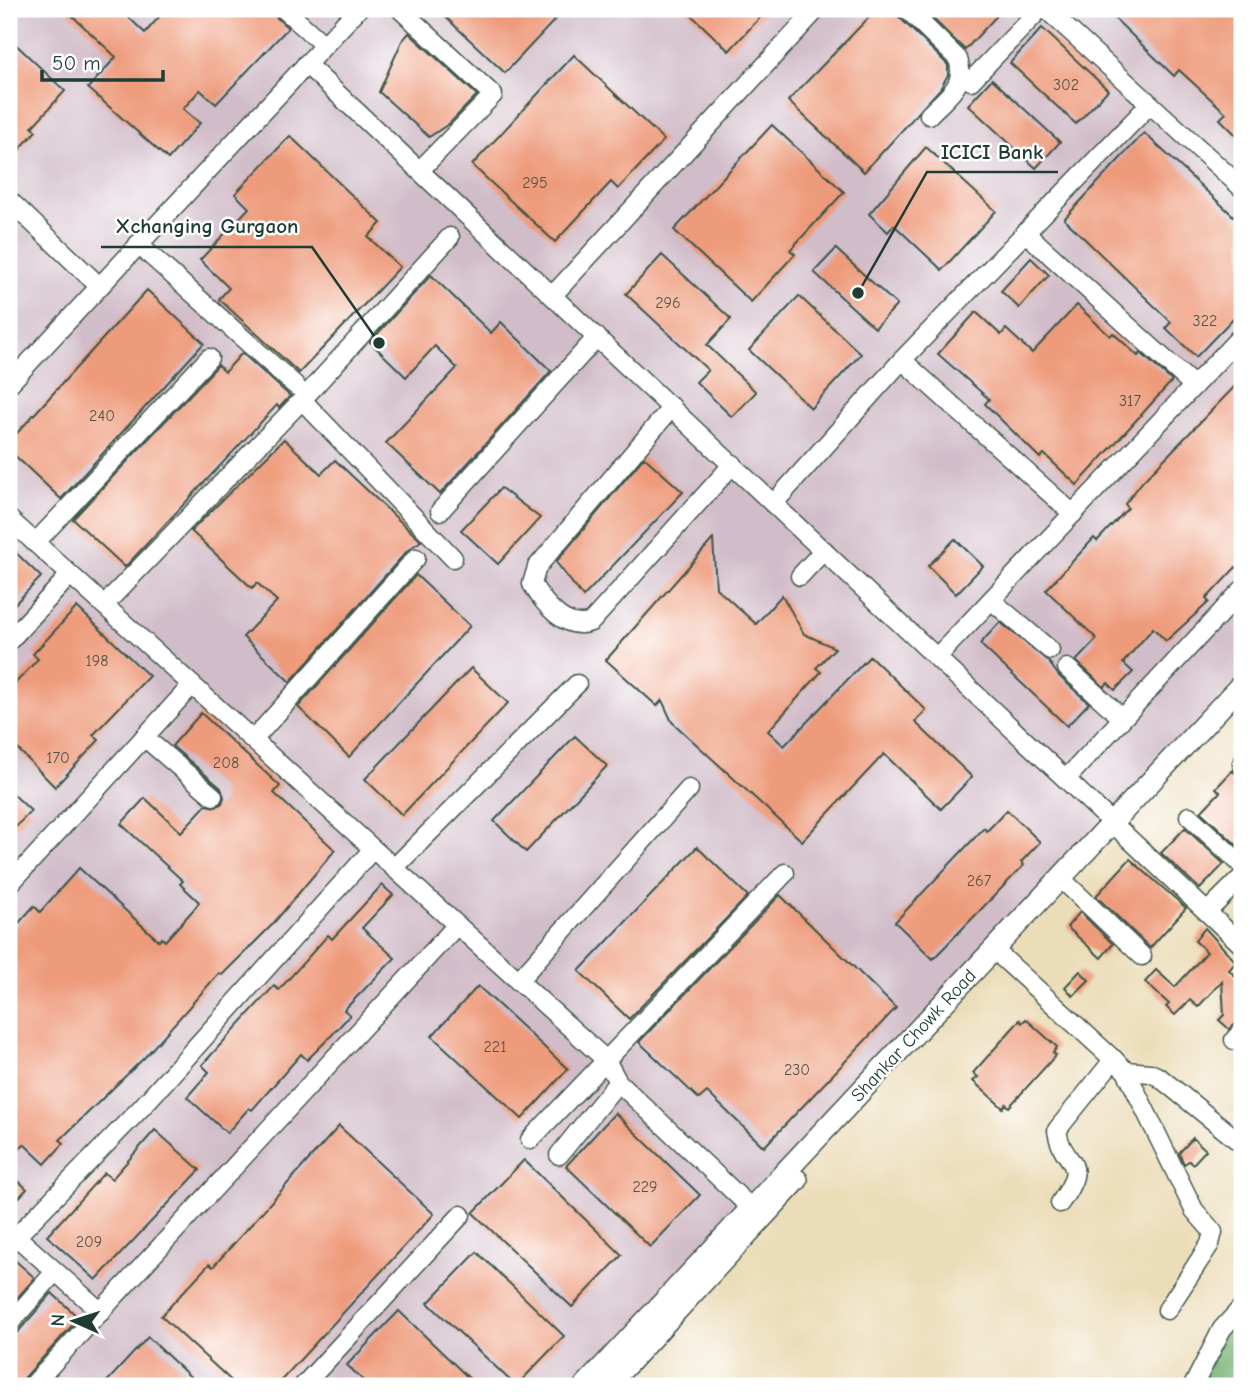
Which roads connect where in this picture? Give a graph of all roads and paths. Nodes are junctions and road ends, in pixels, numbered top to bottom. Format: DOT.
graph roads {
  1 [pos="284,9"];
  2 [pos="358,9"];
  3 [pos="400,9"];
  4 [pos="817,9"];
  5 [pos="907,9"];
  6 [pos="1040,9"];
  7 [pos="1046,9"];
  8 [pos="324,45"];
  9 [pos="306,64"];
  10 [pos="971,82"];
  11 [pos="1150,104"];
  12 [pos="929,115"];
  13 [pos="420,170"];
  14 [pos="1242,188"];
  15 [pos="9,200"];
  16 [pos="1026,233"];
  17 [pos="450,237"];
  18 [pos="138,244"];
  19 [pos="99,286"];
  20 [pos="553,295"];
  21 [pos="1242,335"];
  22 [pos="597,337"];
  23 [pos="209,358"];
  24 [pos="902,360"];
  25 [pos="9,384"];
  26 [pos="1194,386"];
  27 [pos="299,393"];
  28 [pos="672,407"];
  29 [pos="733,464"];
  30 [pos="774,503"];
  31 [pos="440,511"];
  32 [pos="1073,514"];
  33 [pos="9,519"];
  34 [pos="36,543"];
  35 [pos="824,550"];
  36 [pos="416,558"];
  37 [pos="453,558"];
  38 [pos="70,575"];
  39 [pos="800,576"];
  40 [pos="1242,590"];
  41 [pos="991,600"];
  42 [pos="104,605"];
  43 [pos="9,641"];
  44 [pos="1050,650"];
  45 [pos="938,656"];
  46 [pos="1067,668"];
  47 [pos="577,684"];
  48 [pos="1242,684"];
  49 [pos="192,685"];
  50 [pos="1242,702"];
  51 [pos="1122,718"];
  52 [pos="144,737"];
  53 [pos="253,740"];
  54 [pos="1067,778"];
  55 [pos="689,789"];
  56 [pos="213,796"];
  57 [pos="1189,816"];
  58 [pos="1117,825"];
  59 [pos="373,849"];
  60 [pos="1242,865"];
  61 [pos="394,868"];
  62 [pos="785,873"];
  63 [pos="1242,877"];
  64 [pos="9,885"];
  65 [pos="1069,886"];
  66 [pos="1207,912"];
  67 [pos="457,926"];
  68 [pos="1242,945"];
  69 [pos="1142,956"];
  70 [pos="1003,958"];
  71 [pos="518,981"];
  72 [pos="606,1060"];
  73 [pos="1120,1065"];
  74 [pos="618,1082"];
  75 [pos="530,1140"];
  76 [pos="1242,1144"];
  77 [pos="559,1155"];
  78 [pos="1060,1203"];
  79 [pos="751,1208"];
  80 [pos="461,1215"];
  81 [pos="11,1237"];
  82 [pos="54,1273"];
  83 [pos="1242,1307"];
  84 [pos="1167,1310"];
  85 [pos="101,1312"];
  86 [pos="9,1324"];
  87 [pos="1200,1382"];
  88 [pos="32,1386"];
  89 [pos="303,1386"];
  90 [pos="585,1386"];
  91 [pos="607,1386"];
  1 -- 8 [label="street"];
  2 -- 8 [label="street"];
  3 -- 13 [label="street"];
  4 -- 20 [label="street"];
  5 -- 12 [label="street"];
  6 -- 10 [label="street"];
  7 -- 11 [label="street"];
  8 -- 9 [label="street"];
  9 -- 13 [label="street"];
  9 -- 18 [label="street"];
  11 -- 14 [label="street"];
  11 -- 16 [label="street"];
  13 -- 20 [label="street"];
  15 -- 19 [label="street"];
  16 -- 24 [label="street"];
  16 -- 26 [label="street"];
  17 -- 27 [label="street"];
  18 -- 19 [label="street"];
  18 -- 27 [label="street"];
  19 -- 25 [label="street"];
  20 -- 22 [label="street"];
  21 -- 26 [label="street"];
  22 -- 28 [label="street"];
  22 -- 31 [label="street"];
  23 -- 34 [label="street"];
  24 -- 30 [label="street"];
  24 -- 32 [label="street"];
  26 -- 32 [label="street"];
  27 -- 37 [label="street"];
  27 -- 42 [label="street"];
  28 -- 29 [label="street"];
  28 -- 29 [label="street"];
  29 -- 30 [label="street"];
  30 -- 35 [label="street"];
  32 -- 41 [label="street"];
  33 -- 34 [label="street"];
  34 -- 38 [label="street"];
  35 -- 39 [label="street"];
  35 -- 45 [label="street"];
  36 -- 53 [label="street"];
  38 -- 42 [label="street"];
  38 -- 43 [label="street"];
  40 -- 51 [label="street"];
  41 -- 44 [label="street"];
  41 -- 45 [label="street"];
  42 -- 49 [label="street"];
  45 -- 54 [label="street"];
  46 -- 51 [label="street"];
  47 -- 61 [label="street"];
  48 -- 58 [label="main road, Shankar Chowk Road"];
  49 -- 52 [label="street"];
  49 -- 53 [label="street"];
  50 -- 58 [label="main road, Shankar Chowk Road"];
  51 -- 54 [label="street"];
  52 -- 56 [label="street"];
  52 -- 64 [label="street"];
  53 -- 59 [label="street"];
  54 -- 58 [label="street"];
  55 -- 71 [label="street"];
  57 -- 60 [label="street"];
  58 -- 65 [label="main road, Shankar Chowk Road"];
  58 -- 66 [label="street"];
  58 -- 79 [label="main road, Shankar Chowk Road"];
  59 -- 61 [label="street"];
  59 -- 81 [label="street"];
  61 -- 67 [label="street"];
  62 -- 72 [label="street"];
  63 -- 66 [label="street"];
  65 -- 69 [label="street"];
  65 -- 70 [label="main road, Shankar Chowk Road"];
  66 -- 68 [label="street"];
  67 -- 71 [label="street"];
  67 -- 85 [label="street"];
  70 -- 73 [label="street"];
  70 -- 91 [label="main road, Shankar Chowk Road"];
  71 -- 72 [label="street"];
  72 -- 74 [label="street"];
  72 -- 75 [label="street"];
  73 -- 76 [label="street"];
  73 -- 78 [label="street"];
  73 -- 84 [label="street"];
  74 -- 77 [label="street"];
  74 -- 79 [label="street"];
  79 -- 90 [label="main road, Shankar Chowk Road"];
  80 -- 89 [label="street"];
  81 -- 82 [label="street"];
  82 -- 85 [label="street"];
  82 -- 86 [label="street"];
  83 -- 87 [label="street"];
  85 -- 88 [label="street"];
}
